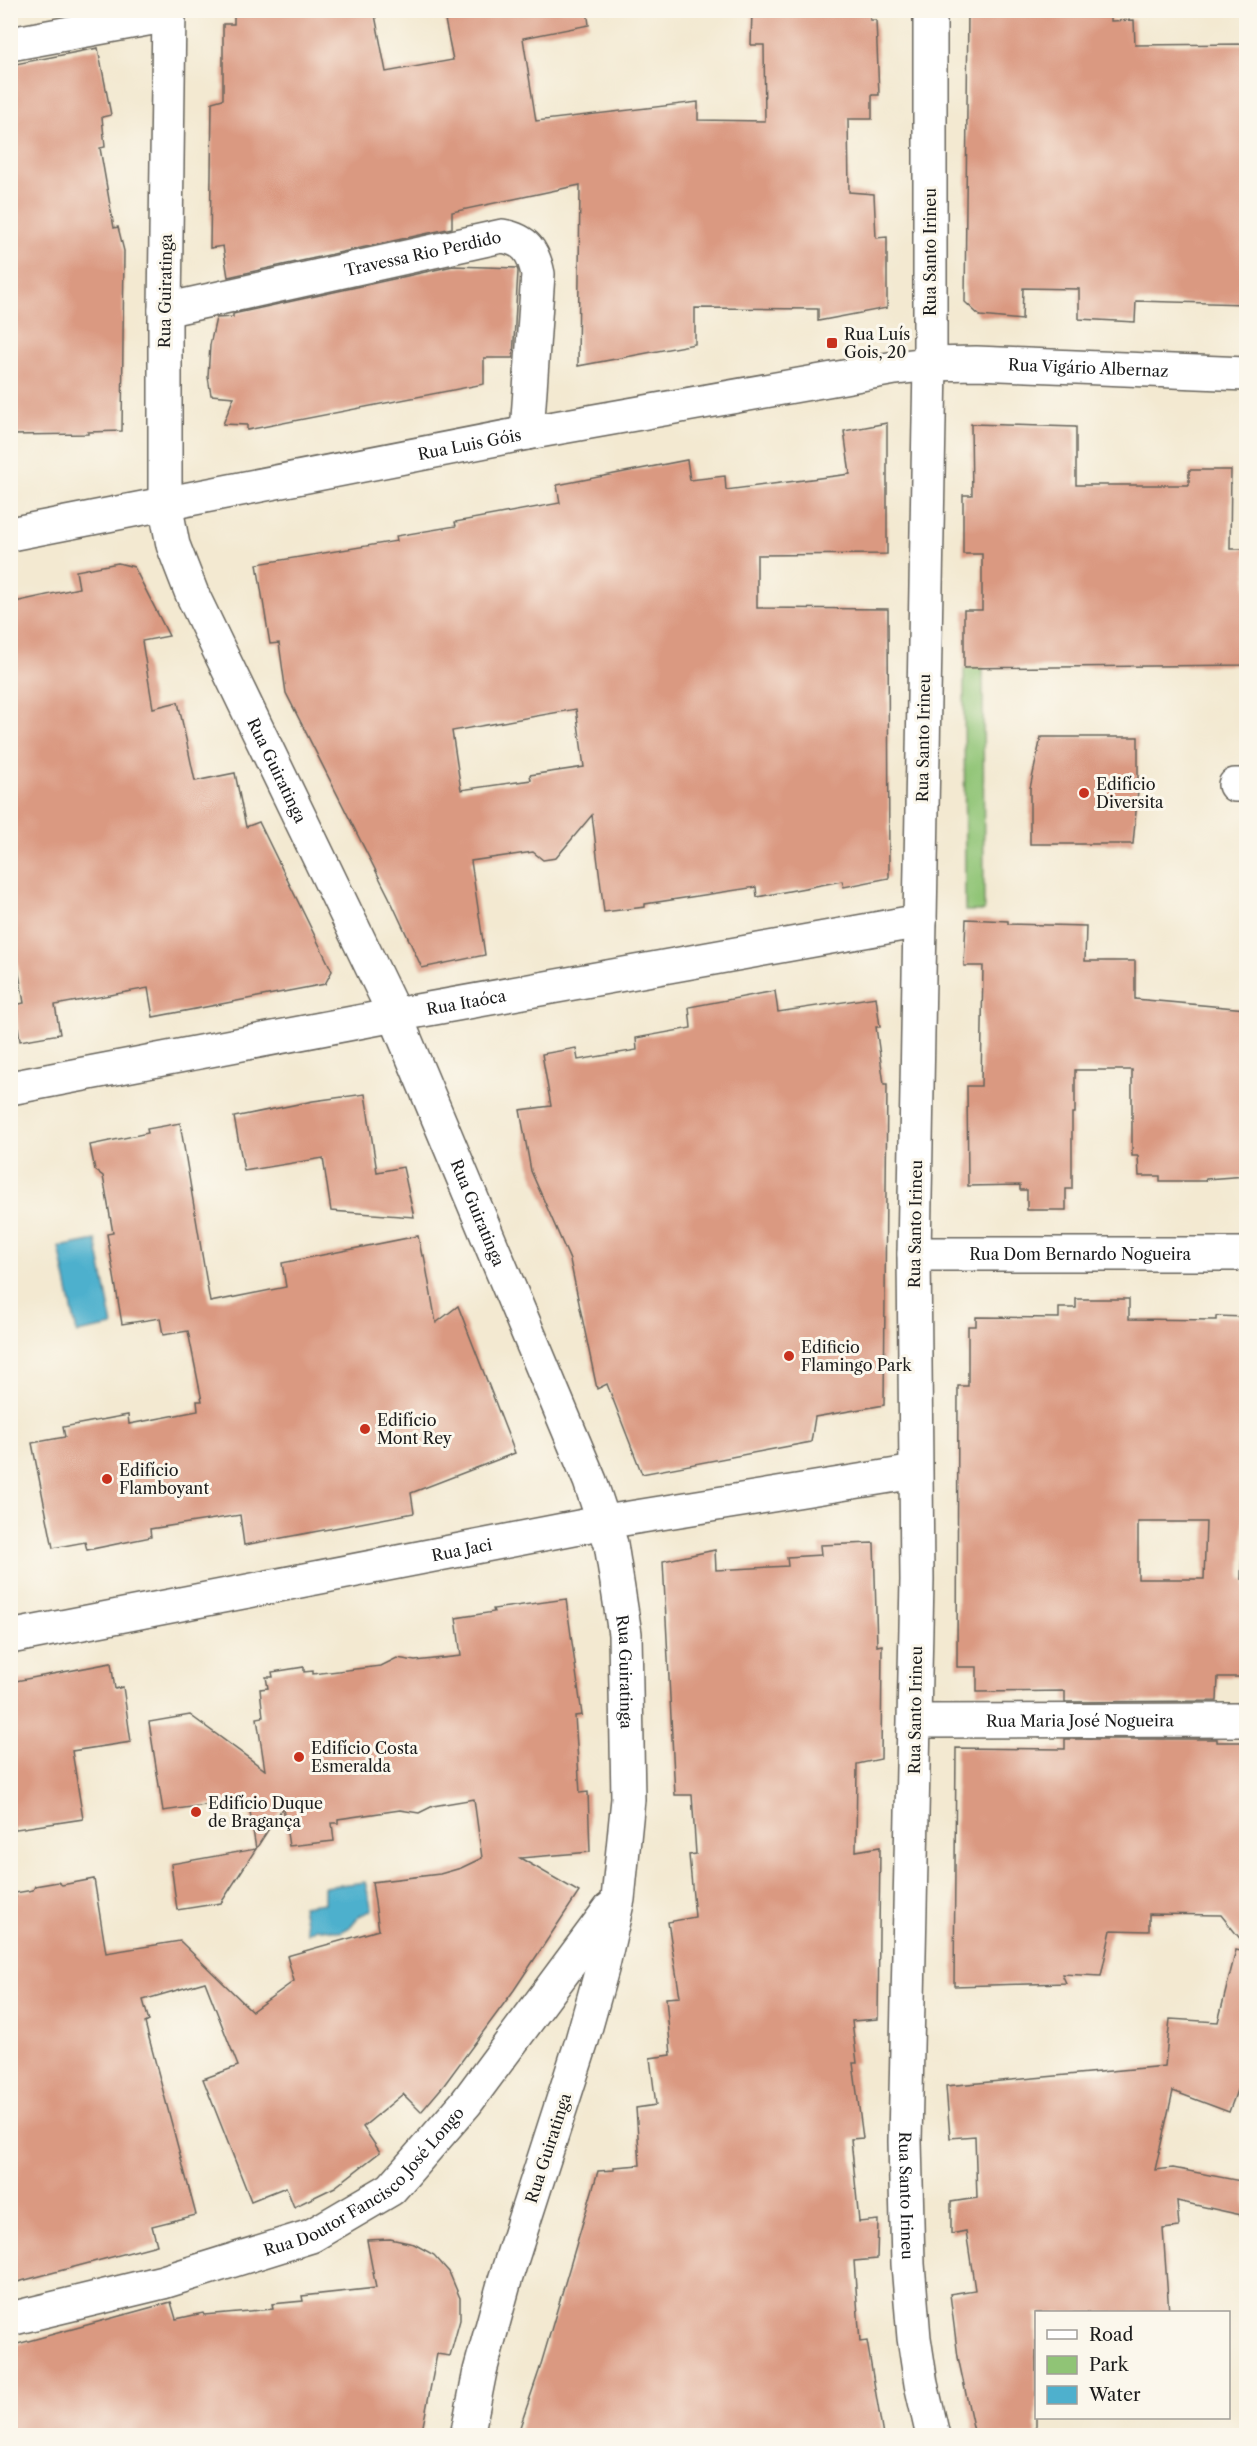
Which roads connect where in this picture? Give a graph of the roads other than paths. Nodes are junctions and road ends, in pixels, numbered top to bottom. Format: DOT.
graph roads {
  1 [pos="930,10"];
  2 [pos="169,13"];
  3 [pos="10,44"];
  4 [pos="165,310"];
  5 [pos="930,364"];
  6 [pos="1246,374"];
  7 [pos="527,434"];
  8 [pos="165,503"];
  9 [pos="10,534"];
  10 [pos="920,921"];
  11 [pos="395,1015"];
  12 [pos="10,1088"];
  13 [pos="914,1254"];
  14 [pos="1246,1254"];
  15 [pos="915,1472"];
  16 [pos="605,1521"];
  17 [pos="10,1637"];
  18 [pos="1246,1720"];
  19 [pos="915,1721"];
  20 [pos="618,1899"];
  21 [pos="10,2319"];
  22 [pos="467,2436"];
  23 [pos="933,2436"];
  1 -- 5 [label="street, Rua Santo Irineu"];
  2 -- 3 [label="street"];
  2 -- 4 [label="street, Rua Guiratinga"];
  4 -- 7 [label="street, Travessa Rio Perdido"];
  4 -- 8 [label="street, Rua Guiratinga"];
  5 -- 6 [label="street, Rua Vigário Albernaz"];
  5 -- 7 [label="street, Rua Luis Góis"];
  5 -- 10 [label="street, Rua Santo Irineu"];
  7 -- 8 [label="street, Rua Luis Góis"];
  8 -- 9 [label="street, Rua Luis Góis"];
  8 -- 11 [label="street, Rua Guiratinga"];
  10 -- 11 [label="street, Rua Itaóca"];
  10 -- 13 [label="street, Rua Santo Irineu"];
  11 -- 12 [label="street, Rua Itaóca"];
  11 -- 16 [label="street, Rua Guiratinga"];
  13 -- 14 [label="street, Rua Dom Bernardo Nogueira"];
  13 -- 15 [label="street, Rua Santo Irineu"];
  15 -- 16 [label="street, Rua Jaci"];
  15 -- 19 [label="street, Rua Santo Irineu"];
  16 -- 17 [label="street, Rua Jaci"];
  16 -- 20 [label="street, Rua Guiratinga"];
  18 -- 19 [label="street, Rua Maria José Nogueira"];
  19 -- 23 [label="street, Rua Santo Irineu"];
  20 -- 21 [label="street, Rua Doutor Fancisco José Longo"];
  20 -- 22 [label="street, Rua Guiratinga"];
}
